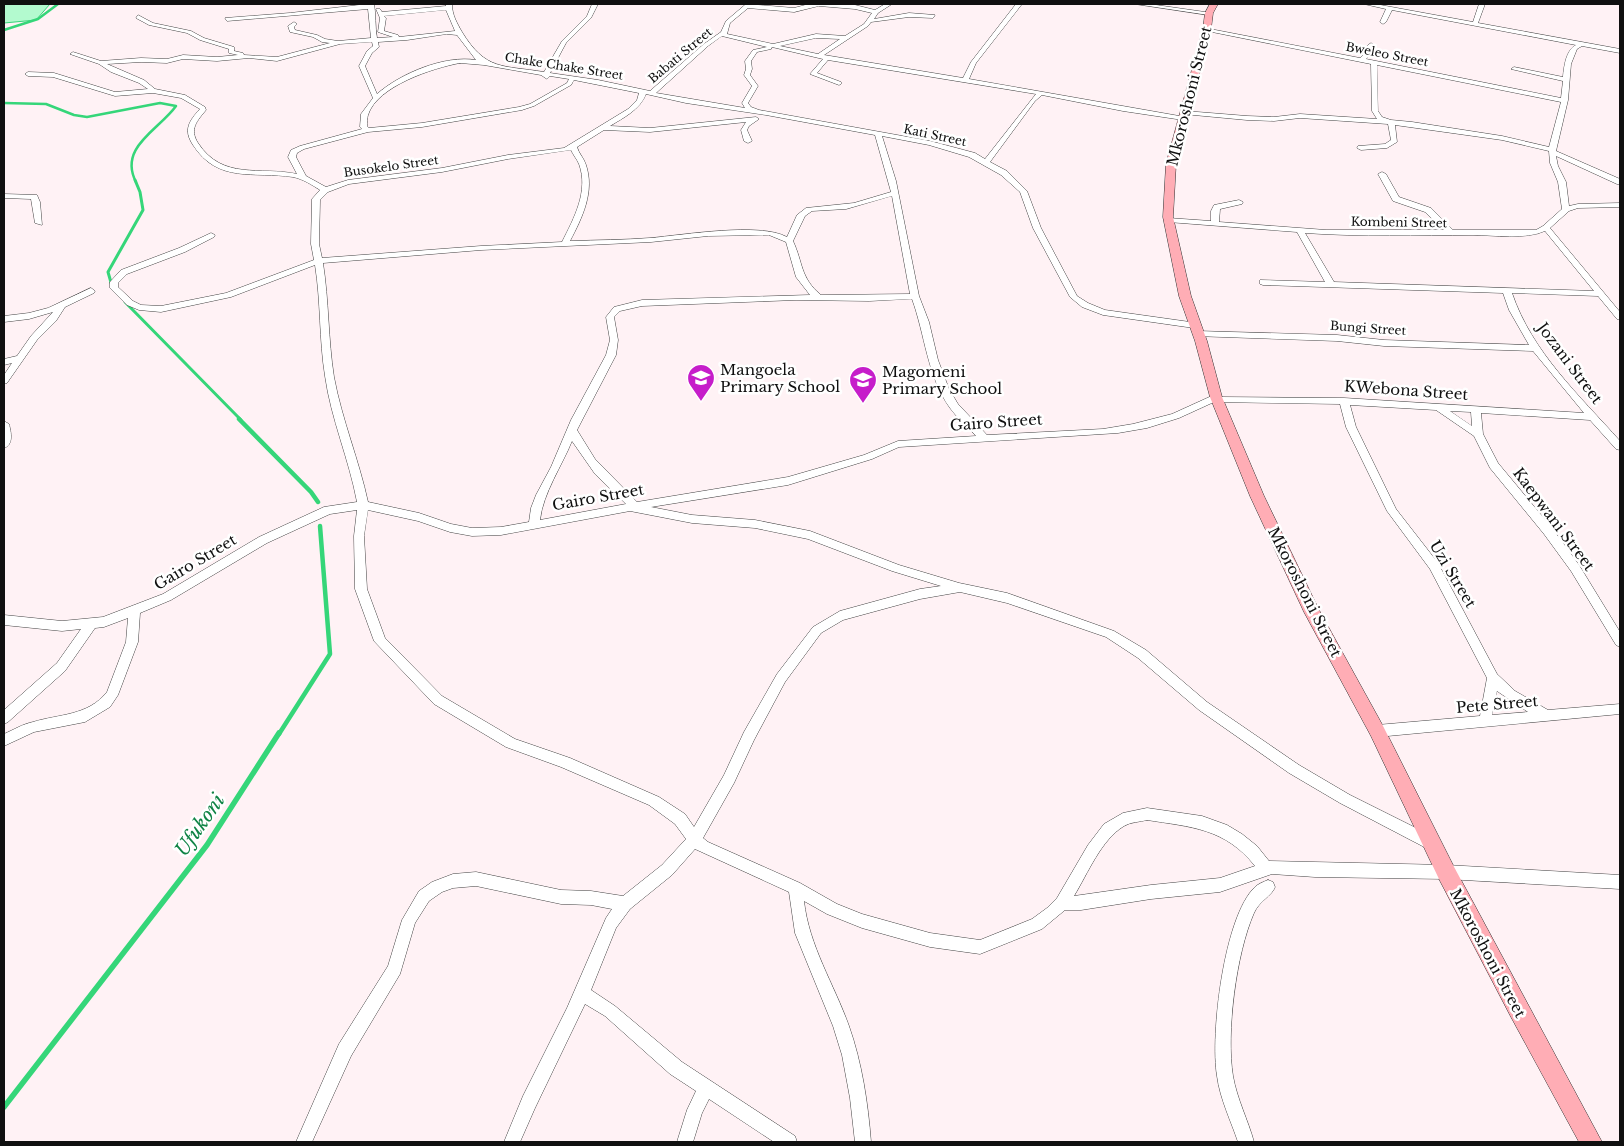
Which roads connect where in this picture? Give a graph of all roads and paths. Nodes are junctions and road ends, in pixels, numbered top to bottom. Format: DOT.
graph roads {
  1 [pos="595,4"];
  2 [pos="814,4"];
  3 [pos="890,4"];
  4 [pos="1019,4"];
  5 [pos="1138,4"];
  6 [pos="1367,4"];
  7 [pos="1482,4"];
  8 [pos="372,5"];
  9 [pos="747,5"];
  10 [pos="448,6"];
  11 [pos="1211,8"];
  12 [pos="1390,8"];
  13 [pos="876,12"];
  14 [pos="382,14"];
  15 [pos="933,16"];
  16 [pos="138,17"];
  17 [pos="226,19"];
  18 [pos="869,21"];
  19 [pos="1383,22"];
  20 [pos="1475,23"];
  21 [pos="294,24"];
  22 [pos="454,24"];
  23 [pos="1207,29"];
  24 [pos="460,33"];
  25 [pos="723,33"];
  26 [pos="438,34"];
  27 [pos="407,38"];
  28 [pos="846,38"];
  29 [pos="375,39"];
  30 [pos="342,41"];
  31 [pos="750,43"];
  32 [pos="1583,43"];
  33 [pos="1371,45"];
  34 [pos="770,46"];
  35 [pos="755,51"];
  36 [pos="1620,51"];
  37 [pos="73,54"];
  38 [pos="249,56"];
  39 [pos="819,56"];
  40 [pos="827,58"];
  41 [pos="1361,60"];
  42 [pos="101,63"];
  43 [pos="1374,63"];
  44 [pos="487,64"];
  45 [pos="1514,69"];
  46 [pos="28,74"];
  47 [pos="544,75"];
  48 [pos="572,79"];
  49 [pos="1564,79"];
  50 [pos="965,80"];
  51 [pos="839,83"];
  52 [pos="556,90"];
  53 [pos="152,91"];
  54 [pos="647,93"];
  55 [pos="1041,93"];
  56 [pos="376,98"];
  57 [pos="1564,101"];
  58 [pos="756,111"];
  59 [pos="766,113"];
  60 [pos="1184,115"];
  61 [pos="755,120"];
  62 [pos="1392,123"];
  63 [pos="604,128"];
  64 [pos="368,130"];
  65 [pos="878,134"];
  66 [pos="748,141"];
  67 [pos="574,147"];
  68 [pos="1361,148"];
  69 [pos="1553,151"];
  70 [pos="987,162"];
  71 [pos="1382,174"];
  72 [pos="303,178"];
  73 [pos="1620,182"];
  74 [pos="325,190"];
  75 [pos="894,193"];
  76 [pos="4,196"];
  77 [pos="1239,202"];
  78 [pos="1620,205"];
  79 [pos="1566,209"];
  80 [pos="1168,220"];
  81 [pos="39,223"];
  82 [pos="1215,224"];
  83 [pos="1546,228"];
  84 [pos="1300,231"];
  85 [pos="1452,234"];
  86 [pos="211,235"];
  87 [pos="790,241"];
  88 [pos="564,245"];
  89 [pos="319,261"];
  90 [pos="1263,282"];
  91 [pos="1330,283"];
  92 [pos="91,291"];
  93 [pos="1507,291"];
  94 [pos="1600,294"];
  95 [pos="818,296"];
  96 [pos="915,296"];
  97 [pos="61,307"];
  98 [pos="1620,317"];
  99 [pos="4,319"];
  100 [pos="1196,329"];
  101 [pos="1537,348"];
  102 [pos="21,358"];
  103 [pos="4,362"];
  104 [pos="4,381"];
  105 [pos="1217,399"];
  106 [pos="1344,401"];
  107 [pos="1435,407"];
  108 [pos="1476,410"];
  109 [pos="1591,417"];
  110 [pos="4,424"];
  111 [pos="572,430"];
  112 [pos="1478,434"];
  113 [pos="983,437"];
  114 [pos="4,445"];
  115 [pos="1619,445"];
  116 [pos="362,505"];
  117 [pos="632,506"];
  118 [pos="534,524"];
  119 [pos="959,587"];
  120 [pos="134,612"];
  121 [pos="4,620"];
  122 [pos="90,625"];
  123 [pos="1620,642"];
  124 [pos="1493,678"];
  125 [pos="1620,709"];
  126 [pos="1547,716"];
  127 [pos="4,718"];
  128 [pos="1485,721"];
  129 [pos="1377,731"];
  130 [pos="4,740"];
  131 [pos="695,840"];
  132 [pos="1432,844"];
  133 [pos="1266,869"];
  134 [pos="1446,872"];
  135 [pos="1620,882"];
  136 [pos="796,888"];
  137 [pos="1268,888"];
  138 [pos="1062,903"];
  139 [pos="625,904"];
  140 [pos="582,993"];
  141 [pos="706,1089"];
  142 [pos="304,1142"];
  143 [pos="512,1142"];
  144 [pos="685,1142"];
  145 [pos="789,1142"];
  146 [pos="863,1142"];
  147 [pos="1246,1142"];
  148 [pos="1591,1142"];
  1 -- 47 [label="street"];
  2 -- 9 [label="street"];
  2 -- 13 [label="street"];
  3 -- 13 [label="street"];
  4 -- 50 [label="street"];
  5 -- 11 [label="street"];
  6 -- 12 [label="street"];
  7 -- 20 [label="street"];
  8 -- 14 [label="street"];
  8 -- 17 [label="street"];
  8 -- 29 [label="street"];
  9 -- 25 [label="street, Babati Street"];
  10 -- 14 [label="street"];
  10 -- 22 [label="street, Chake Chake Street"];
  11 -- 23 [label="street, Mkoroshoni Street"];
  12 -- 19 [label="street"];
  12 -- 20 [label="street"];
  13 -- 18 [label="street"];
  14 -- 27 [label="street"];
  15 -- 18 [label="street"];
  16 -- 38 [label="street"];
  18 -- 28 [label="street"];
  20 -- 32 [label="street"];
  21 -- 30 [label="street"];
  22 -- 24 [label="street, Chake Chake Street"];
  22 -- 26 [label="street"];
  23 -- 41 [label="street, Bweleo Street"];
  23 -- 60 [label="street, Mkoroshoni Street"];
  24 -- 26 [label="street"];
  24 -- 44 [label="street, Chake Chake Street"];
  25 -- 31 [label="street"];
  25 -- 54 [label="street, Babati Street"];
  26 -- 27 [label="street"];
  27 -- 29 [label="street"];
  28 -- 34 [label="street"];
  28 -- 39 [label="street"];
  29 -- 30 [label="street"];
  29 -- 56 [label="street"];
  30 -- 38 [label="street"];
  31 -- 34 [label="street"];
  31 -- 35 [label="street"];
  32 -- 36 [label="street"];
  32 -- 49 [label="street"];
  33 -- 41 [label="street"];
  34 -- 35 [label="street"];
  34 -- 39 [label="street"];
  35 -- 58 [label="street"];
  37 -- 42 [label="street"];
  38 -- 42 [label="street"];
  39 -- 40 [label="street"];
  40 -- 50 [label="street"];
  40 -- 51 [label="street"];
  41 -- 43 [label="street, Bweleo Street"];
  42 -- 53 [label="street"];
  43 -- 57 [label="street, Bweleo Street"];
  43 -- 62 [label="street"];
  44 -- 47 [label="street, Chake Chake Street"];
  44 -- 56 [label="street"];
  45 -- 49 [label="street"];
  46 -- 53 [label="street"];
  47 -- 48 [label="street, Chake Chake Street"];
  47 -- 52 [label="street"];
  48 -- 52 [label="street"];
  48 -- 54 [label="street, Chake Chake Street"];
  49 -- 57 [label="street"];
  50 -- 55 [label="street"];
  52 -- 64 [label="street"];
  53 -- 72 [label="street"];
  54 -- 58 [label="street, Kati Street"];
  54 -- 63 [label="street, Busokelo Street"];
  55 -- 60 [label="street"];
  55 -- 70 [label="street"];
  56 -- 64 [label="street"];
  57 -- 69 [label="street"];
  58 -- 59 [label="street, Kati Street"];
  59 -- 61 [label="street"];
  59 -- 65 [label="street, Kati Street"];
  60 -- 62 [label="street"];
  60 -- 80 [label="street, Mkoroshoni Street"];
  61 -- 63 [label="street"];
  61 -- 66 [label="street"];
  62 -- 68 [label="street"];
  62 -- 69 [label="street"];
  63 -- 67 [label="street, Busokelo Street"];
  64 -- 72 [label="street"];
  65 -- 70 [label="street, Kati Street"];
  65 -- 75 [label="street"];
  67 -- 74 [label="street, Busokelo Street"];
  67 -- 88 [label="street"];
  69 -- 73 [label="street"];
  69 -- 79 [label="street"];
  70 -- 100 [label="street, Kati Street"];
  71 -- 85 [label="street"];
  72 -- 74 [label="street"];
  74 -- 89 [label="street, Busokelo Street"];
  75 -- 87 [label="street"];
  75 -- 96 [label="street"];
  76 -- 81 [label="street"];
  77 -- 82 [label="street"];
  78 -- 79 [label="street"];
  79 -- 83 [label="street"];
  80 -- 82 [label="street, Kombeni Street"];
  80 -- 100 [label="street, Mkoroshoni Street"];
  82 -- 84 [label="street, Kombeni Street"];
  83 -- 85 [label="street, Kombeni Street"];
  83 -- 94 [label="street"];
  84 -- 85 [label="street, Kombeni Street"];
  84 -- 91 [label="street"];
  86 -- 89 [label="street"];
  87 -- 88 [label="street"];
  87 -- 95 [label="street"];
  88 -- 89 [label="street"];
  89 -- 116 [label="street, Busokelo Street"];
  90 -- 91 [label="street"];
  91 -- 93 [label="street"];
  92 -- 97 [label="street"];
  93 -- 94 [label="street"];
  93 -- 101 [label="street, Jozani Street"];
  94 -- 98 [label="street"];
  95 -- 96 [label="street"];
  95 -- 111 [label="street"];
  96 -- 113 [label="street"];
  97 -- 99 [label="street"];
  97 -- 102 [label="street"];
  100 -- 101 [label="street, Bungi Street"];
  100 -- 105 [label="street, Mkoroshoni Street"];
  101 -- 109 [label="street, Jozani Street"];
  102 -- 103 [label="street"];
  102 -- 104 [label="street"];
  105 -- 106 [label="street, KWebona Street"];
  105 -- 113 [label="street, Gairo Street"];
  105 -- 129 [label="street, Mkoroshoni Street"];
  106 -- 107 [label="street, KWebona Street"];
  106 -- 124 [label="street, Uzi Street"];
  107 -- 108 [label="street, KWebona Street"];
  107 -- 112 [label="street"];
  108 -- 109 [label="street, KWebona Street"];
  108 -- 112 [label="street, Kaepwani Street"];
  109 -- 115 [label="street, Jozani Street"];
  110 -- 114 [label="street"];
  111 -- 117 [label="street"];
  111 -- 118 [label="street"];
  112 -- 123 [label="street, Kaepwani Street"];
  113 -- 117 [label="street, Gairo Street"];
  116 -- 118 [label="street, Gairo Street"];
  116 -- 120 [label="street, Gairo Street"];
  116 -- 131 [label="street, Busokelo Street"];
  117 -- 118 [label="street, Gairo Street"];
  117 -- 119 [label="street"];
  119 -- 131 [label="street"];
  119 -- 132 [label="street"];
  120 -- 122 [label="street, Gairo Street"];
  120 -- 130 [label="street"];
  121 -- 122 [label="street, Gairo Street"];
  122 -- 127 [label="street"];
  124 -- 126 [label="street, Uzi Street"];
  124 -- 128 [label="street"];
  125 -- 126 [label="street, Pete Street"];
  126 -- 128 [label="street, Pete Street"];
  128 -- 129 [label="street, Pete Street"];
  129 -- 132 [label="street, Mkoroshoni Street"];
  131 -- 136 [label="street"];
  131 -- 139 [label="street"];
  132 -- 134 [label="street, Mkoroshoni Street"];
  133 -- 134 [label="street"];
  133 -- 138 [label="street"];
  133 -- 138 [label="street"];
  134 -- 135 [label="street"];
  134 -- 148 [label="street, Mkoroshoni Street"];
  136 -- 138 [label="street"];
  136 -- 146 [label="street"];
  137 -- 147 [label="street"];
  139 -- 140 [label="street"];
  139 -- 142 [label="street"];
  140 -- 141 [label="street"];
  140 -- 143 [label="street"];
  141 -- 144 [label="street"];
  141 -- 145 [label="street"];
}
